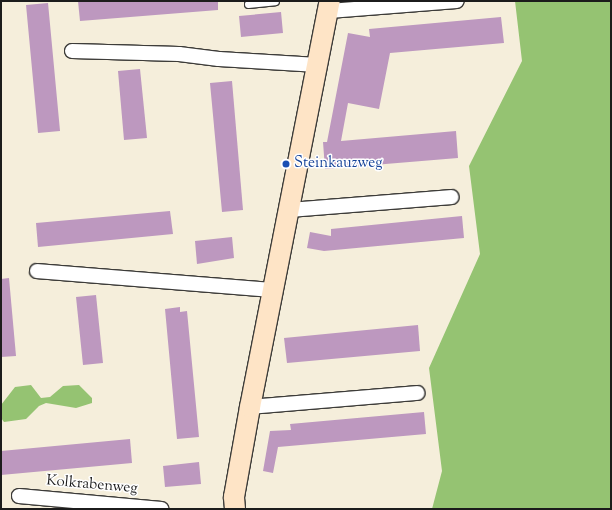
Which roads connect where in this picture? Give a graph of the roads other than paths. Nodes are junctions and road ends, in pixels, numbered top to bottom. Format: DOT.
graph roads {
  1 [pos="275,1"];
  2 [pos="458,1"];
  3 [pos="248,4"];
  4 [pos="329,6"];
  5 [pos="72,51"];
  6 [pos="318,65"];
  7 [pos="451,196"];
  8 [pos="290,210"];
  9 [pos="37,271"];
  10 [pos="274,290"];
  11 [pos="417,393"];
  12 [pos="250,407"];
  13 [pos="19,496"];
  14 [pos="161,509"];
  15 [pos="235,509"];
  1 -- 3 [label="lane"];
  2 -- 4 [label="street"];
  4 -- 6 [label="street"];
  5 -- 6 [label="street"];
  6 -- 8 [label="street"];
  7 -- 8 [label="street"];
  8 -- 10 [label="street"];
  9 -- 10 [label="street"];
  10 -- 12 [label="street"];
  11 -- 12 [label="street"];
  12 -- 15 [label="street"];
  13 -- 14 [label="street, Kolkrabenweg"];
}
